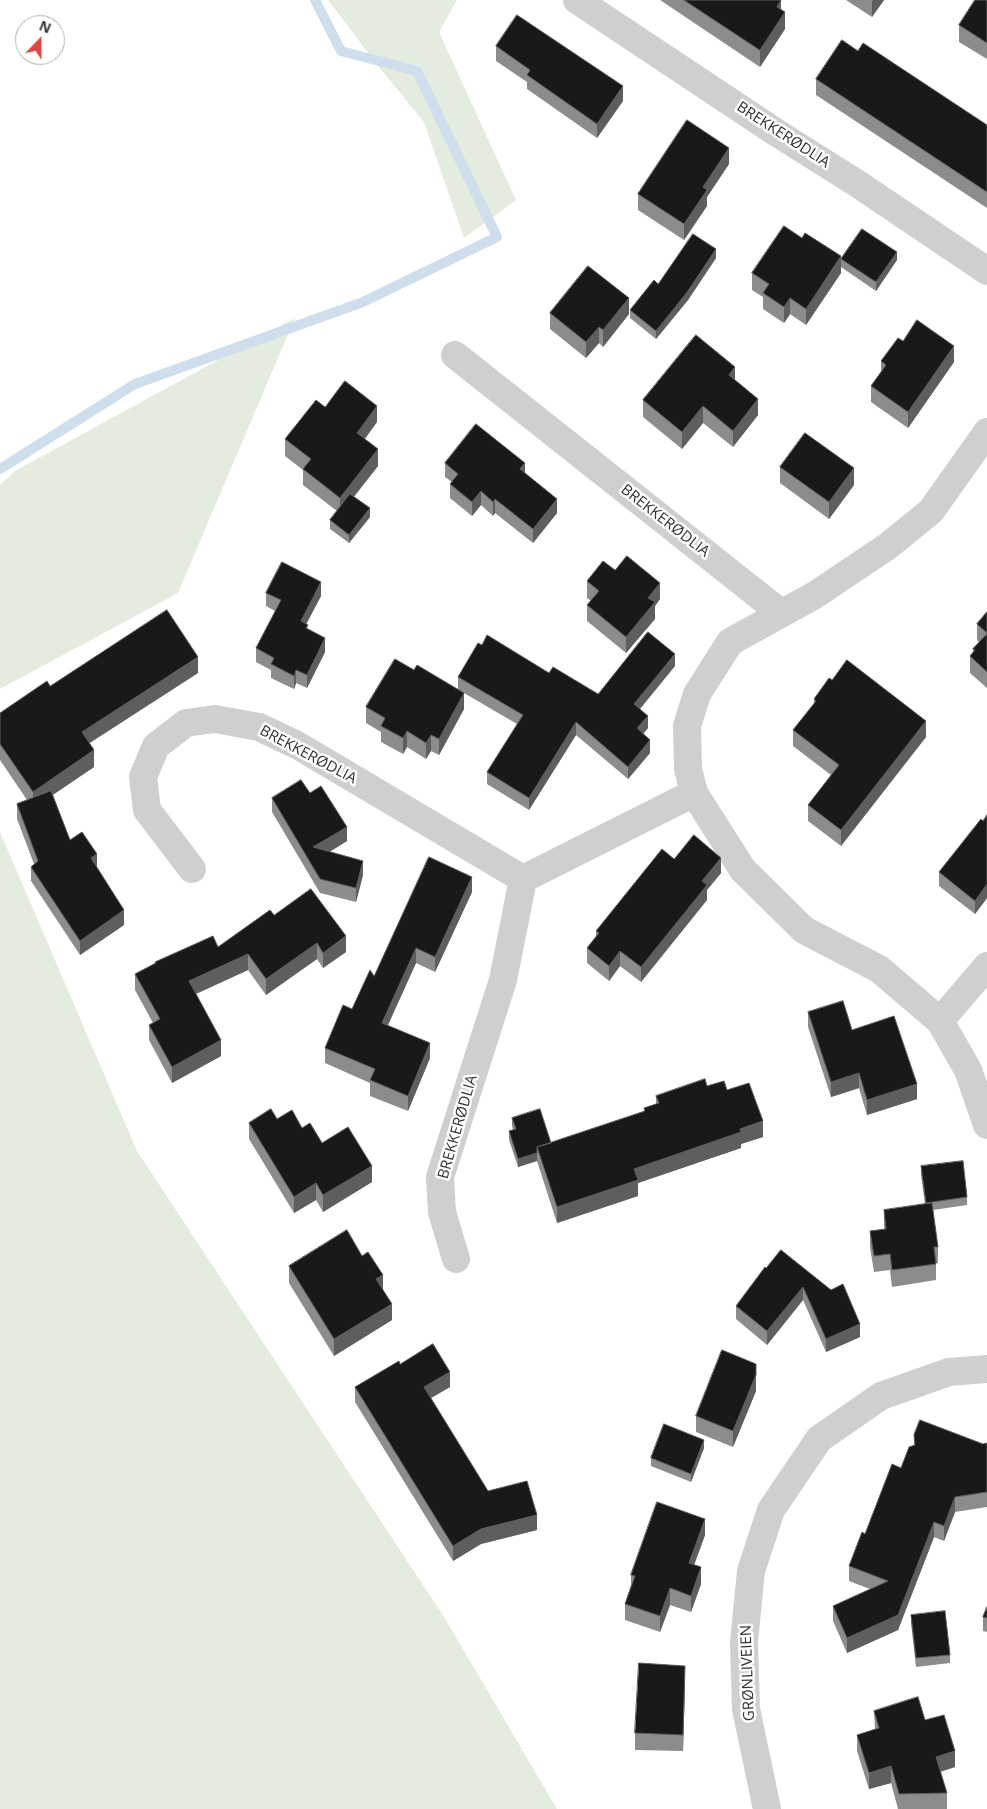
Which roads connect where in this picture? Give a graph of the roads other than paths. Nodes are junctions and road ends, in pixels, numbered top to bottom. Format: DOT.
graph roads {
  1 [pos="577,0"];
  2 [pos="987,271"];
  3 [pos="455,355"];
  4 [pos="987,432"];
  5 [pos="781,613"];
  6 [pos="694,793"];
  7 [pos="192,869"];
  8 [pos="523,879"];
  9 [pos="987,966"];
  10 [pos="940,1021"];
  11 [pos="987,1125"];
  12 [pos="456,1259"];
  13 [pos="987,1369"];
  14 [pos="767,1809"];
  1 -- 2 [label="street, BREKKERØDLIA"];
  3 -- 5 [label="street, BREKKERØDLIA"];
  4 -- 5 [label="street"];
  5 -- 6 [label="street"];
  6 -- 8 [label="street"];
  6 -- 10 [label="street"];
  7 -- 8 [label="street, BREKKERØDLIA"];
  8 -- 12 [label="street, BREKKERØDLIA"];
  9 -- 10 [label="street"];
  10 -- 11 [label="street"];
  13 -- 14 [label="street, GRØNLIVEIEN"];
}
